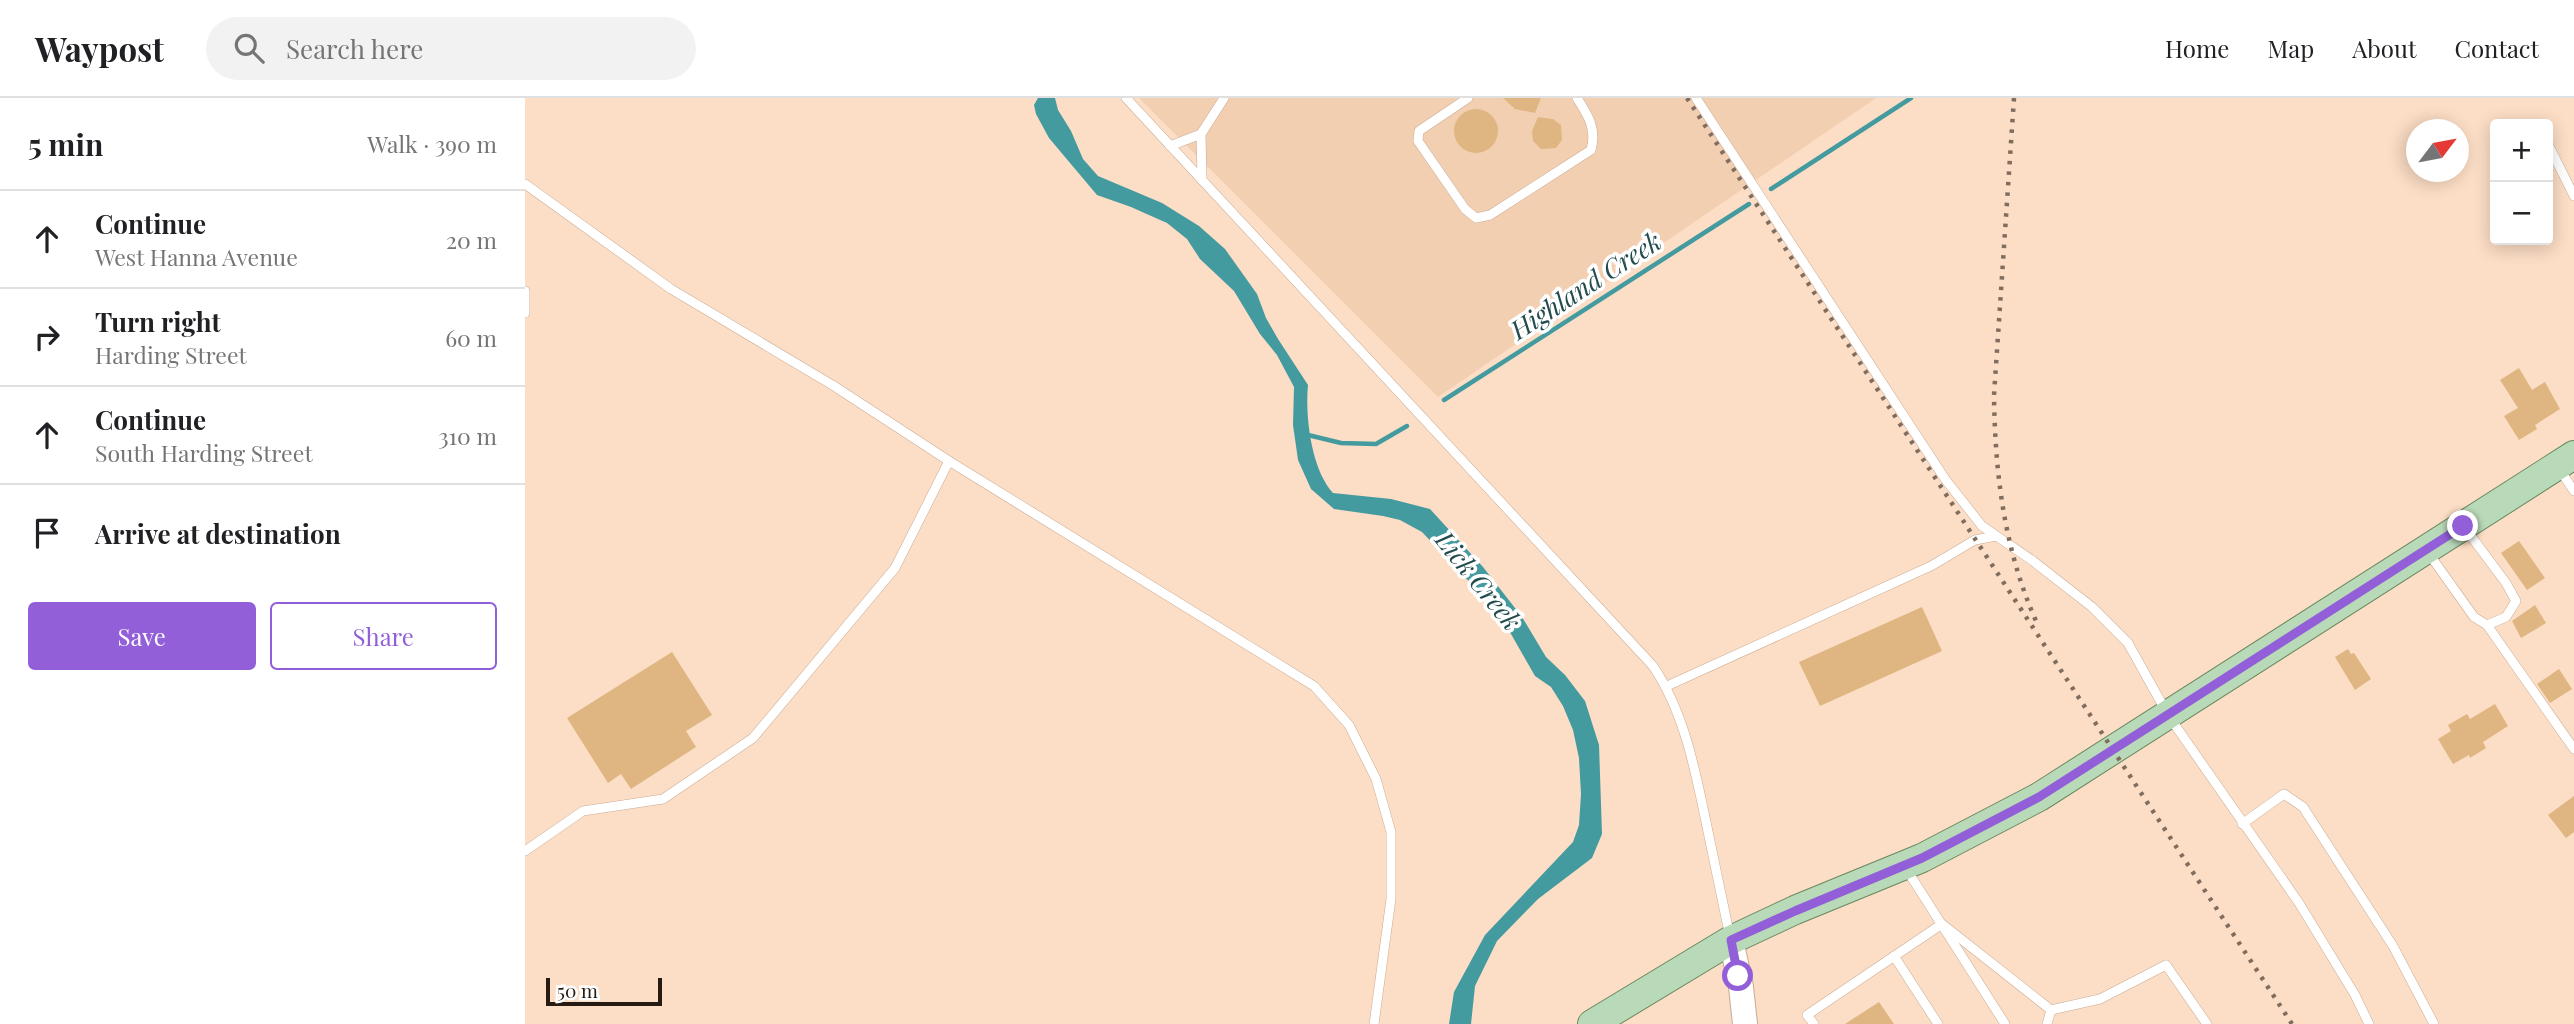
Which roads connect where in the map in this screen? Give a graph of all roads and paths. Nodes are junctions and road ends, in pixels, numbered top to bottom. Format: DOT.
graph roads {
  1 [pos="1126,98"];
  2 [pos="1224,98"];
  3 [pos="1468,98"];
  4 [pos="1577,98"];
  5 [pos="1696,98"];
  6 [pos="1134,103"];
  7 [pos="1201,134"];
  8 [pos="1170,146"];
  9 [pos="2553,154"];
  10 [pos="1202,180"];
  11 [pos="525,184"];
  12 [pos="2574,196"];
  13 [pos="525,291"];
  14 [pos="525,313"];
  15 [pos="949,461"];
  16 [pos="2566,461"];
  17 [pos="2574,491"];
  18 [pos="2463,526"];
  19 [pos="1996,536"];
  20 [pos="2426,550"];
  21 [pos="2487,625"];
  22 [pos="1667,687"];
  23 [pos="2168,715"];
  24 [pos="2574,749"];
  25 [pos="2242,824"];
  26 [pos="525,851"];
  27 [pos="1904,866"];
  28 [pos="1942,924"];
  29 [pos="1731,940"];
  30 [pos="1894,956"];
  31 [pos="2051,1010"];
  32 [pos="1374,1024"];
  33 [pos="1592,1024"];
  34 [pos="1745,1024"];
  35 [pos="1814,1024"];
  36 [pos="1938,1024"];
  37 [pos="2005,1024"];
  38 [pos="2047,1024"];
  39 [pos="2207,1024"];
  40 [pos="2369,1024"];
  41 [pos="2434,1024"];
  1 -- 6 [label="lane"];
  2 -- 7 [label="lane"];
  3 -- 4 [label="lane"];
  5 -- 19 [label="lane"];
  6 -- 8 [label="lane"];
  7 -- 8 [label="lane"];
  7 -- 10 [label="lane"];
  8 -- 10 [label="lane"];
  9 -- 12 [label="lane"];
  10 -- 22 [label="lane"];
  11 -- 15 [label="lane"];
  13 -- 14 [label="lane"];
  15 -- 26 [label="lane"];
  15 -- 32 [label="lane"];
  16 -- 17 [label="lane"];
  16 -- 18 [label="main road"];
  18 -- 20 [label="main road"];
  18 -- 21 [label="lane"];
  19 -- 22 [label="lane"];
  19 -- 23 [label="lane"];
  20 -- 21 [label="lane"];
  20 -- 23 [label="main road"];
  21 -- 24 [label="lane"];
  22 -- 29 [label="lane"];
  23 -- 25 [label="lane"];
  23 -- 27 [label="main road"];
  25 -- 40 [label="lane"];
  25 -- 41 [label="lane"];
  27 -- 28 [label="lane"];
  27 -- 29 [label="main road"];
  28 -- 30 [label="lane"];
  28 -- 31 [label="lane"];
  28 -- 37 [label="lane"];
  29 -- 33 [label="main road"];
  29 -- 34 [label="main road"];
  30 -- 35 [label="lane"];
  30 -- 36 [label="lane"];
  31 -- 38 [label="lane"];
  31 -- 39 [label="lane"];
}
